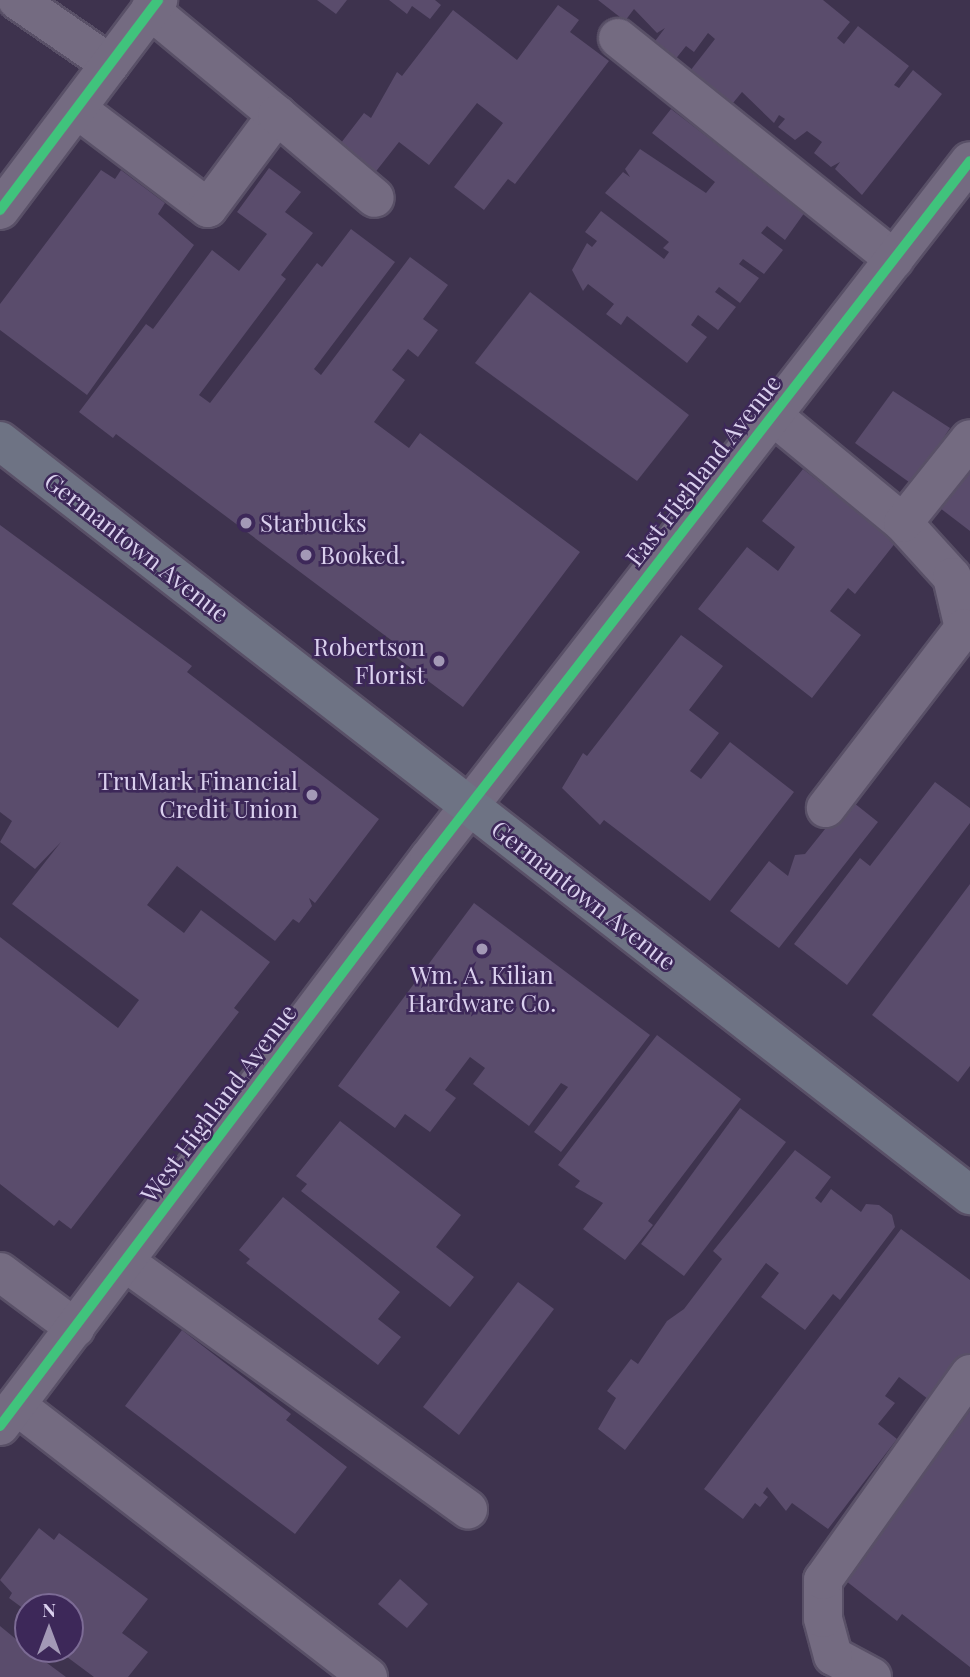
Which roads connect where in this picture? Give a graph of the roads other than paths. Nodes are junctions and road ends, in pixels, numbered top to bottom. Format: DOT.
graph roads {
  1 [pos="18,0"];
  2 [pos="154,5"];
  3 [pos="618,37"];
  4 [pos="110,64"];
  5 [pos="76,109"];
  6 [pos="277,115"];
  7 [pos="970,161"];
  8 [pos="375,198"];
  9 [pos="0,210"];
  10 [pos="894,260"];
  11 [pos="772,415"];
  12 [pos="970,439"];
  13 [pos="0,441"];
  14 [pos="903,523"];
  15 [pos="967,631"];
  16 [pos="470,806"];
  17 [pos="826,808"];
  18 [pos="970,1195"];
  19 [pos="125,1262"];
  20 [pos="0,1272"];
  21 [pos="75,1328"];
  22 [pos="970,1374"];
  23 [pos="8,1415"];
  24 [pos="468,1509"];
  25 [pos="834,1667"];
  26 [pos="368,1677"];
  27 [pos="872,1677"];
  1 -- 4 [label="street"];
  2 -- 4 [label="street"];
  2 -- 6 [label="street"];
  3 -- 10 [label="street"];
  4 -- 5 [label="street"];
  5 -- 6 [label="street"];
  5 -- 9 [label="street"];
  6 -- 8 [label="street"];
  7 -- 10 [label="street, East Highland Avenue"];
  10 -- 11 [label="street, East Highland Avenue"];
  11 -- 14 [label="street"];
  11 -- 16 [label="street, East Highland Avenue"];
  12 -- 14 [label="street"];
  13 -- 16 [label="main road, Germantown Avenue"];
  14 -- 15 [label="street"];
  15 -- 17 [label="street"];
  16 -- 18 [label="main road, Germantown Avenue"];
  16 -- 19 [label="street, West Highland Avenue"];
  19 -- 21 [label="street, West Highland Avenue"];
  19 -- 24 [label="street"];
  20 -- 21 [label="street"];
  21 -- 23 [label="street, West Highland Avenue"];
  22 -- 25 [label="street"];
  23 -- 26 [label="street"];
  25 -- 27 [label="street"];
}
